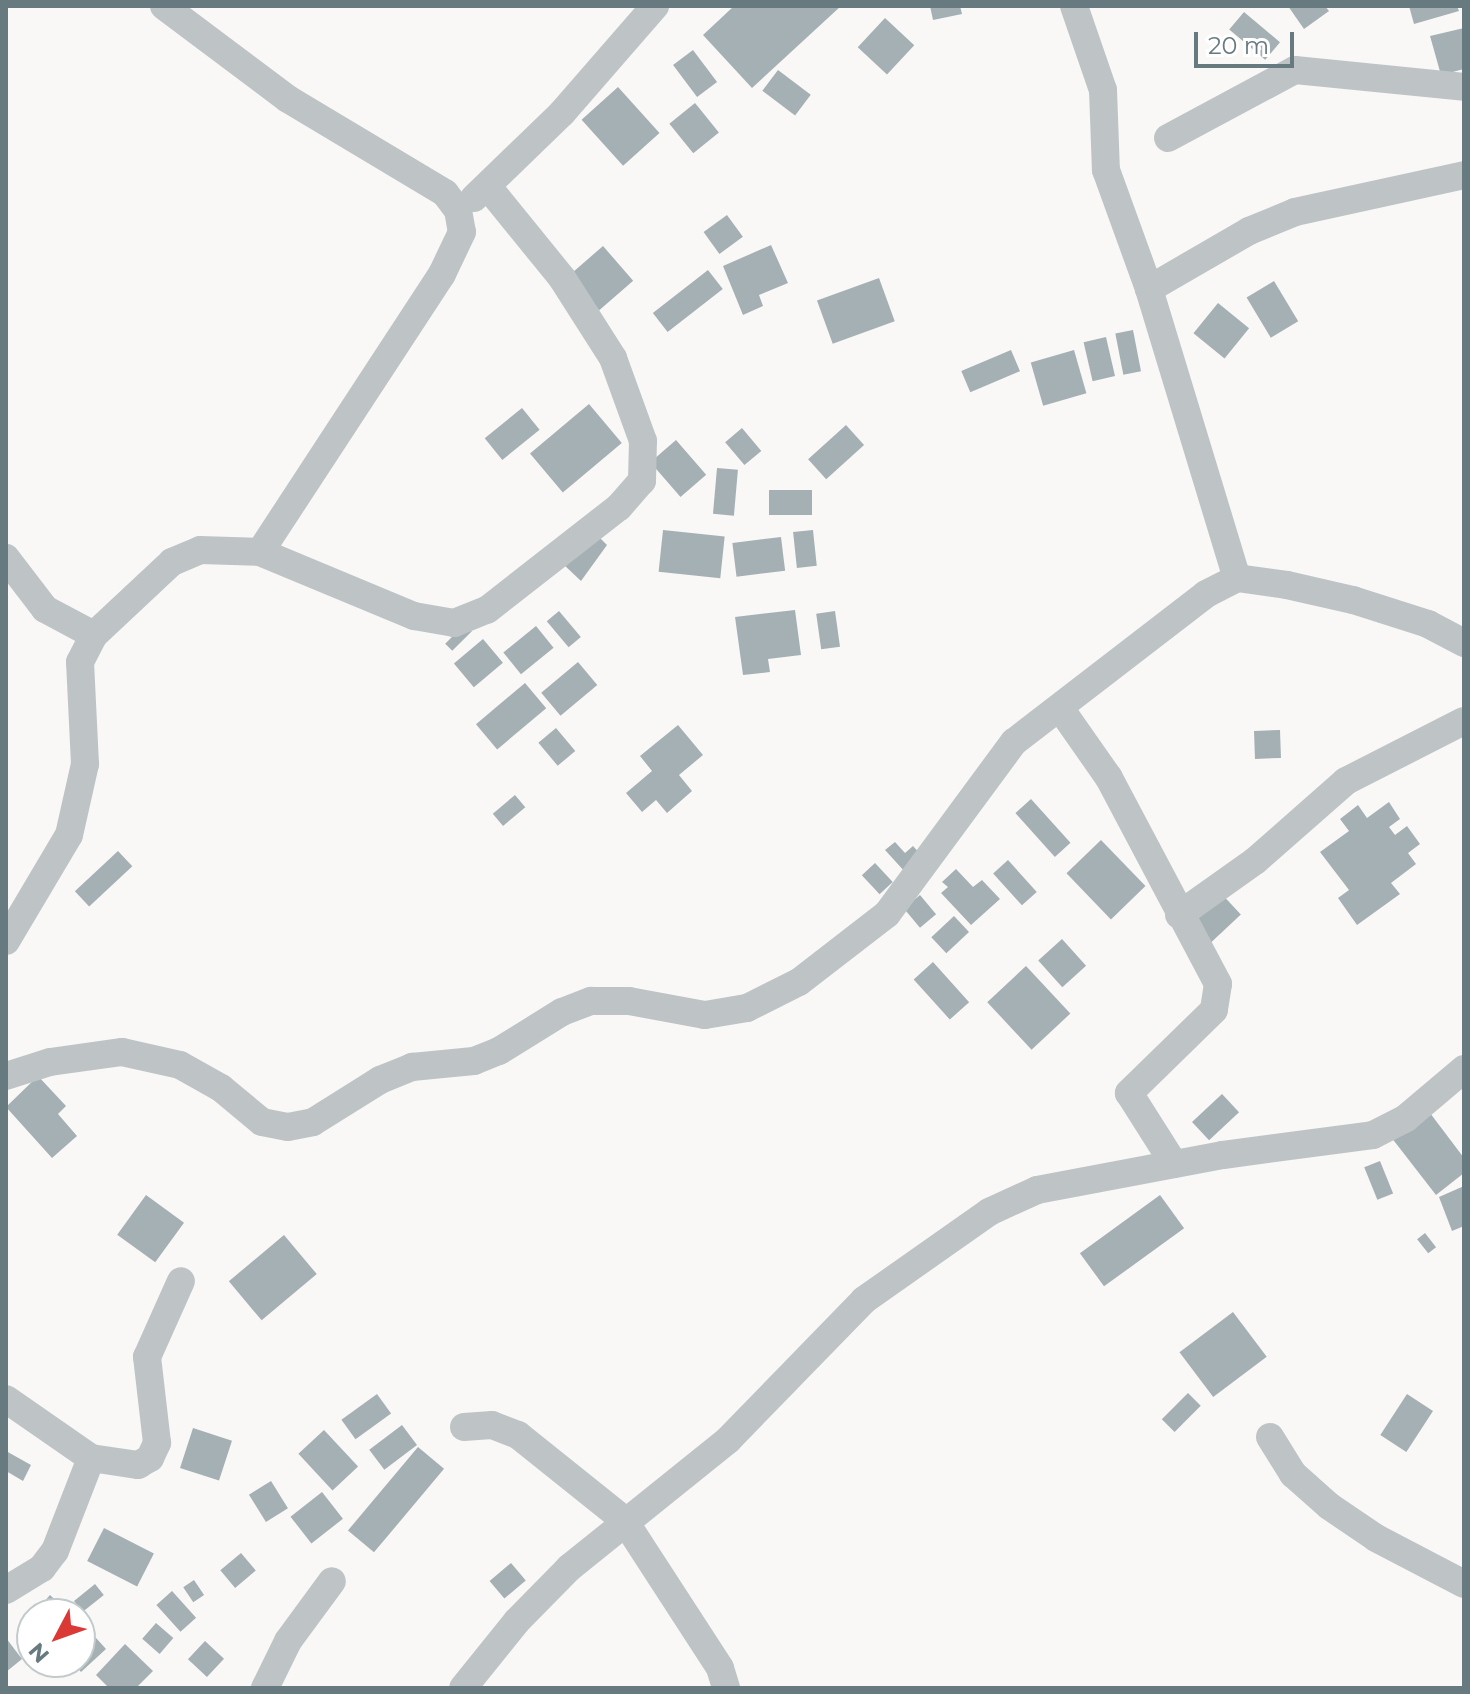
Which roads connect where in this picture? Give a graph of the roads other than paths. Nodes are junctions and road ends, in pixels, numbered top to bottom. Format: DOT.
graph roads {
  1 [pos="164,6"];
  2 [pos="655,6"];
  3 [pos="1074,6"];
  4 [pos="1464,87"];
  5 [pos="1168,138"];
  6 [pos="1464,175"];
  7 [pos="488,187"];
  8 [pos="458,210"];
  9 [pos="1149,289"];
  10 [pos="260,552"];
  11 [pos="6,558"];
  12 [pos="1237,578"];
  13 [pos="94,635"];
  14 [pos="1464,643"];
  15 [pos="1060,708"];
  16 [pos="1464,721"];
  17 [pos="1179,915"];
  18 [pos="6,941"];
  19 [pos="1464,1069"];
  20 [pos="6,1076"];
  21 [pos="1174,1164"];
  22 [pos="181,1281"];
  23 [pos="6,1399"];
  24 [pos="464,1427"];
  25 [pos="1270,1437"];
  26 [pos="91,1458"];
  27 [pos="624,1520"];
  28 [pos="1462,1579"];
  29 [pos="332,1581"];
  30 [pos="6,1590"];
  31 [pos="265,1688"];
  32 [pos="463,1688"];
  33 [pos="726,1688"];
  1 -- 8 [label="street"];
  2 -- 7 [label="street"];
  3 -- 9 [label="street"];
  4 -- 5 [label="street"];
  6 -- 9 [label="street"];
  7 -- 8 [label="street"];
  7 -- 10 [label="street"];
  8 -- 10 [label="street"];
  9 -- 12 [label="street"];
  10 -- 13 [label="street"];
  11 -- 13 [label="street"];
  12 -- 14 [label="street"];
  12 -- 15 [label="street"];
  13 -- 18 [label="street"];
  15 -- 17 [label="street"];
  15 -- 20 [label="street"];
  16 -- 17 [label="street"];
  17 -- 21 [label="street"];
  19 -- 21 [label="street"];
  21 -- 27 [label="street"];
  22 -- 26 [label="street"];
  23 -- 26 [label="street"];
  24 -- 27 [label="street"];
  25 -- 28 [label="street"];
  26 -- 30 [label="street"];
  27 -- 32 [label="street"];
  27 -- 33 [label="street"];
  29 -- 31 [label="street"];
}
